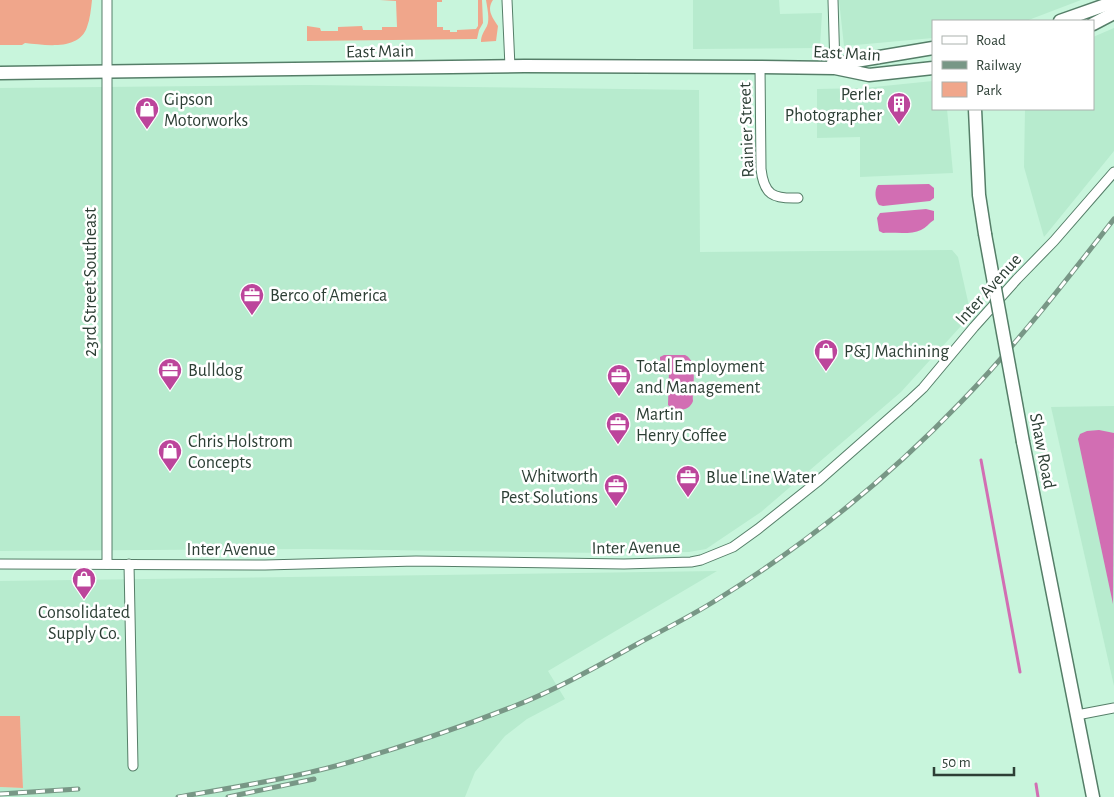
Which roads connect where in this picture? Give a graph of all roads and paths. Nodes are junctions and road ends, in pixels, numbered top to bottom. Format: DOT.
graph roads {
  1 [pos="107,0"];
  2 [pos="507,0"];
  3 [pos="833,0"];
  4 [pos="1114,2"];
  5 [pos="1114,13"];
  6 [pos="1075,16"];
  7 [pos="1060,20"];
  8 [pos="1063,20"];
  9 [pos="1094,23"];
  10 [pos="932,48"];
  11 [pos="932,55"];
  12 [pos="882,56"];
  13 [pos="510,66"];
  14 [pos="760,67"];
  15 [pos="835,67"];
  16 [pos="932,68"];
  17 [pos="106,72"];
  18 [pos="0,73"];
  19 [pos="975,110"];
  20 [pos="1114,172"];
  21 [pos="798,198"];
  22 [pos="0,564"];
  23 [pos="106,564"];
  24 [pos="130,564"];
  25 [pos="1114,708"];
  26 [pos="1077,715"];
  27 [pos="134,766"];
  28 [pos="1093,797"];
  1 -- 17 [label="street, 23rd Street Southeast"];
  2 -- 13 [label="street"];
  3 -- 15 [label="street"];
  4 -- 6 [label="main road"];
  5 -- 9 [label="main road"];
  6 -- 7 [label="main road"];
  6 -- 8 [label="main road"];
  10 -- 12 [label="main road, East Main"];
  11 -- 12 [label="main road, East Main"];
  12 -- 15 [label="main road, East Main"];
  13 -- 14 [label="main road, East Main"];
  13 -- 17 [label="main road, East Main"];
  14 -- 15 [label="main road, East Main"];
  14 -- 21 [label="street, Rainier Street"];
  15 -- 16 [label="main road, East Main"];
  17 -- 18 [label="main road, East Main"];
  17 -- 23 [label="street, 23rd Street Southeast"];
  19 -- 26 [label="main road, Shaw Road, bridge"];
  20 -- 24 [label="street, Inter Avenue"];
  22 -- 23 [label="street, Inter Avenue"];
  23 -- 24 [label="street, Inter Avenue"];
  24 -- 27 [label="street"];
  25 -- 26 [label="street"];
  26 -- 28 [label="main road, Shaw Road"];
}
